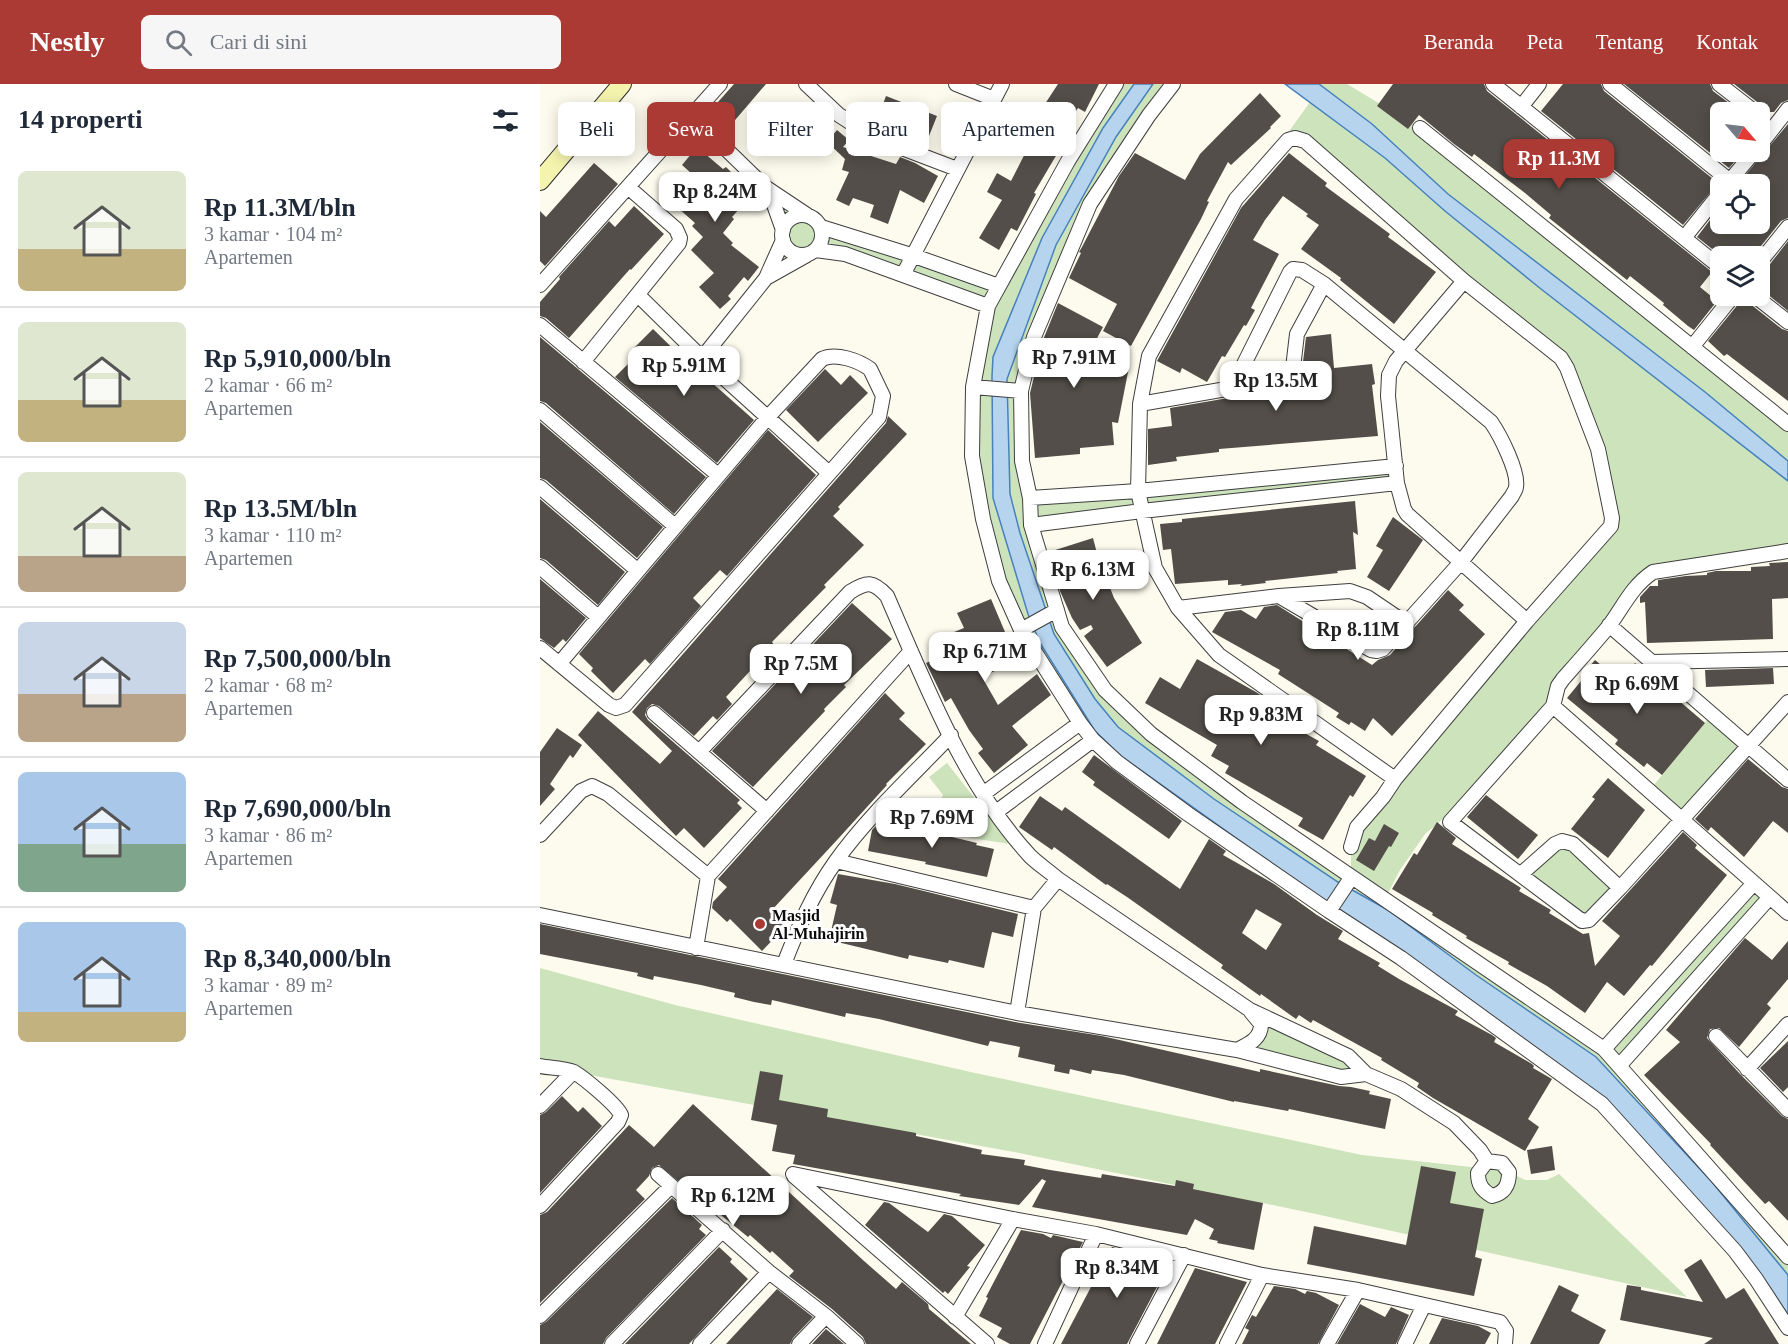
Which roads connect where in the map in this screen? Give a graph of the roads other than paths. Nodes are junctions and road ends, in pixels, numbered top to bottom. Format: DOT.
graph roads {
  1 [pos="622,84"];
  2 [pos="720,84"];
  3 [pos="806,84"];
  4 [pos="956,84"];
  5 [pos="1002,84"];
  6 [pos="1116,84"];
  7 [pos="1173,84"];
  8 [pos="1493,84"];
  9 [pos="1539,84"];
  10 [pos="1610,84"];
  11 [pos="1721,84"];
  12 [pos="994,99"];
  13 [pos="704,102"];
  14 [pos="1743,102"];
  15 [pos="1521,106"];
  16 [pos="1788,109"];
  17 [pos="1770,124"];
  18 [pos="1774,127"];
  19 [pos="1419,128"];
  20 [pos="1770,132"];
  21 [pos="656,156"];
  22 [pos="733,156"];
  23 [pos="1746,162"];
  24 [pos="957,169"];
  25 [pos="1718,174"];
  26 [pos="1736,174"];
  27 [pos="540,181"];
  28 [pos="628,187"];
  29 [pos="765,187"];
  30 [pos="1710,206"];
  31 [pos="807,215"];
  32 [pos="821,227"];
  33 [pos="1788,227"];
  34 [pos="783,235"];
  35 [pos="1684,238"];
  36 [pos="1770,250"];
  37 [pos="812,252"];
  38 [pos="914,256"];
  39 [pos="1710,259"];
  40 [pos="903,275"];
  41 [pos="766,278"];
  42 [pos="1464,281"];
  43 [pos="1324,284"];
  44 [pos="540,285"];
  45 [pos="999,286"];
  46 [pos="638,295"];
  47 [pos="988,306"];
  48 [pos="1725,306"];
  49 [pos="1768,306"];
  50 [pos="1788,322"];
  51 [pos="540,325"];
  52 [pos="1692,346"];
  53 [pos="1406,351"];
  54 [pos="702,358"];
  55 [pos="583,362"];
  56 [pos="973,387"];
  57 [pos="1232,388"];
  58 [pos="1016,391"];
  59 [pos="1140,404"];
  60 [pos="540,410"];
  61 [pos="768,417"];
  62 [pos="1788,424"];
  63 [pos="1396,466"];
  64 [pos="829,473"];
  65 [pos="718,475"];
  66 [pos="1245,481"];
  67 [pos="1397,483"];
  68 [pos="540,487"];
  69 [pos="1138,491"];
  70 [pos="1030,498"];
  71 [pos="1246,500"];
  72 [pos="1142,511"];
  73 [pos="1031,525"];
  74 [pos="675,526"];
  75 [pos="1788,551"];
  76 [pos="1461,562"];
  77 [pos="540,567"];
  78 [pos="637,570"];
  79 [pos="1279,596"];
  80 [pos="1178,608"];
  81 [pos="1057,610"];
  82 [pos="597,616"];
  83 [pos="1527,621"];
  84 [pos="1407,624"];
  85 [pos="1609,625"];
  86 [pos="1021,630"];
  87 [pos="540,648"];
  88 [pos="911,651"];
  89 [pos="1788,659"];
  90 [pos="1652,662"];
  91 [pos="559,664"];
  92 [pos="1788,702"];
  93 [pos="1552,706"];
  94 [pos="654,713"];
  95 [pos="1080,723"];
  96 [pos="951,735"];
  97 [pos="1093,740"];
  98 [pos="1749,746"];
  99 [pos="699,752"];
  100 [pos="1395,778"];
  101 [pos="1788,780"];
  102 [pos="983,794"];
  103 [pos="767,811"];
  104 [pos="996,812"];
  105 [pos="1682,820"];
  106 [pos="540,835"];
  107 [pos="1350,847"];
  108 [pos="836,861"];
  109 [pos="1521,874"];
  110 [pos="708,876"];
  111 [pos="1059,879"];
  112 [pos="1348,882"];
  113 [pos="1754,883"];
  114 [pos="1620,888"];
  115 [pos="1770,897"];
  116 [pos="1332,907"];
  117 [pos="1034,908"];
  118 [pos="1788,913"];
  119 [pos="540,915"];
  120 [pos="696,948"];
  121 [pos="784,964"];
  122 [pos="1656,992"];
  123 [pos="1672,1006"];
  124 [pos="1250,1010"];
  125 [pos="1017,1013"];
  126 [pos="1787,1027"];
  127 [pos="1716,1036"];
  128 [pos="1237,1050"];
  129 [pos="1604,1050"];
  130 [pos="540,1066"];
  131 [pos="1618,1066"];
  132 [pos="1747,1069"];
  133 [pos="573,1071"];
  134 [pos="1366,1074"];
  135 [pos="540,1107"];
  136 [pos="1788,1110"];
  137 [pos="1487,1161"];
  138 [pos="658,1174"];
  139 [pos="671,1186"];
  140 [pos="540,1206"];
  141 [pos="1013,1219"];
  142 [pos="723,1230"];
  143 [pos="1096,1234"];
  144 [pos="1184,1255"];
  145 [pos="1788,1257"];
  146 [pos="769,1272"];
  147 [pos="1262,1275"];
  148 [pos="1358,1290"];
  149 [pos="1424,1305"];
  150 [pos="540,1316"];
  151 [pos="826,1316"];
  152 [pos="956,1317"];
  153 [pos="1788,1328"];
  154 [pos="612,1344"];
  155 [pos="700,1344"];
  156 [pos="799,1344"];
  157 [pos="857,1344"];
  158 [pos="987,1344"];
  159 [pos="1045,1344"];
  160 [pos="1137,1344"];
  161 [pos="1227,1344"];
  162 [pos="1327,1344"];
  163 [pos="1405,1344"];
  164 [pos="1505,1344"];
  1 -- 27 [label="street"];
  2 -- 13 [label="street"];
  3 -- 24 [label="street"];
  4 -- 12 [label="street"];
  5 -- 12 [label="street"];
  6 -- 45 [label="street"];
  7 -- 58 [label="street"];
  8 -- 15 [label="street"];
  9 -- 15 [label="street"];
  10 -- 25 [label="street"];
  11 -- 14 [label="street"];
  12 -- 24 [label="street"];
  15 -- 35 [label="street"];
  16 -- 18 [label="street"];
  17 -- 18 [label="street"];
  18 -- 20 [label="street"];
  19 -- 52 [label="street"];
  21 -- 28 [label="street"];
  22 -- 29 [label="street"];
  23 -- 26 [label="street"];
  24 -- 38 [label="street"];
  28 -- 44 [label="street"];
  28 -- 46 [label="street"];
  29 -- 31 [label="street"];
  29 -- 34 [label="street"];
  30 -- 35 [label="street"];
  31 -- 32 [label="street"];
  31 -- 34 [label="street"];
  32 -- 37 [label="street"];
  32 -- 38 [label="street"];
  33 -- 36 [label="street"];
  34 -- 37 [label="street"];
  34 -- 41 [label="street"];
  35 -- 39 [label="street"];
  37 -- 40 [label="street"];
  37 -- 41 [label="street"];
  38 -- 40 [label="street"];
  38 -- 45 [label="street"];
  40 -- 47 [label="street"];
  41 -- 54 [label="street"];
  42 -- 53 [label="street"];
  42 -- 59 [label="street"];
  42 -- 83 [label="street"];
  43 -- 53 [label="street"];
  43 -- 57 [label="street"];
  43 -- 57 [label="street"];
  45 -- 47 [label="street"];
  46 -- 54 [label="street"];
  46 -- 55 [label="street"];
  47 -- 56 [label="street"];
  48 -- 52 [label="street"];
  49 -- 50 [label="street"];
  51 -- 55 [label="street"];
  52 -- 62 [label="street"];
  53 -- 63 [label="street"];
  53 -- 76 [label="street"];
  54 -- 61 [label="street"];
  55 -- 65 [label="street"];
  56 -- 58 [label="street"];
  56 -- 86 [label="street"];
  57 -- 59 [label="street"];
  58 -- 70 [label="street"];
  59 -- 69 [label="street"];
  60 -- 74 [label="street"];
  61 -- 64 [label="street"];
  61 -- 64 [label="street"];
  61 -- 65 [label="street"];
  63 -- 66 [label="street"];
  63 -- 67 [label="street"];
  64 -- 91 [label="street"];
  65 -- 74 [label="street"];
  66 -- 69 [label="street"];
  66 -- 71 [label="street"];
  67 -- 71 [label="street"];
  67 -- 76 [label="street"];
  68 -- 78 [label="street"];
  69 -- 70 [label="street"];
  69 -- 72 [label="street"];
  70 -- 73 [label="street"];
  71 -- 72 [label="street"];
  72 -- 73 [label="street"];
  72 -- 80 [label="street"];
  73 -- 81 [label="street"];
  74 -- 78 [label="street"];
  75 -- 85 [label="street"];
  76 -- 83 [label="street"];
  76 -- 84 [label="street"];
  77 -- 82 [label="street"];
  78 -- 82 [label="street"];
  79 -- 80 [label="street"];
  79 -- 84 [label="street"];
  79 -- 84 [label="street"];
  80 -- 100 [label="street"];
  81 -- 86 [label="street"];
  81 -- 112 [label="street"];
  82 -- 91 [label="street"];
  83 -- 100 [label="street"];
  85 -- 90 [label="street"];
  85 -- 93 [label="street"];
  86 -- 95 [label="street"];
  87 -- 91 [label="street"];
  88 -- 96 [label="street"];
  88 -- 99 [label="street"];
  88 -- 103 [label="street"];
  89 -- 90 [label="street"];
  90 -- 98 [label="street"];
  92 -- 98 [label="street"];
  93 -- 105 [label="street"];
  93 -- 109 [label="street"];
  94 -- 99 [label="street"];
  95 -- 97 [label="street"];
  95 -- 102 [label="street"];
  96 -- 102 [label="street"];
  96 -- 108 [label="street"];
  97 -- 104 [label="street"];
  97 -- 116 [label="street"];
  98 -- 101 [label="street"];
  98 -- 105 [label="street"];
  99 -- 103 [label="street"];
  100 -- 107 [label="street"];
  102 -- 104 [label="street"];
  103 -- 110 [label="street"];
  104 -- 111 [label="street"];
  105 -- 113 [label="street"];
  105 -- 114 [label="street"];
  106 -- 110 [label="street"];
  108 -- 117 [label="street"];
  108 -- 121 [label="street"];
  109 -- 114 [label="street"];
  109 -- 114 [label="street"];
  110 -- 120 [label="street"];
  111 -- 117 [label="street"];
  111 -- 124 [label="street"];
  112 -- 116 [label="street"];
  112 -- 129 [label="street"];
  113 -- 115 [label="street"];
  113 -- 122 [label="street"];
  115 -- 118 [label="street"];
  115 -- 123 [label="street"];
  116 -- 153 [label="street"];
  117 -- 125 [label="street"];
  119 -- 120 [label="street"];
  120 -- 121 [label="street"];
  121 -- 125 [label="street"];
  122 -- 123 [label="street"];
  122 -- 129 [label="street"];
  123 -- 131 [label="street"];
  124 -- 128 [label="street"];
  124 -- 134 [label="street"];
  125 -- 128 [label="street"];
  126 -- 132 [label="street"];
  127 -- 132 [label="street"];
  128 -- 134 [label="street"];
  129 -- 131 [label="street"];
  130 -- 133 [label="street"];
  131 -- 145 [label="street"];
  132 -- 136 [label="street"];
  133 -- 135 [label="street"];
  133 -- 140 [label="street"];
  134 -- 137 [label="street"];
  138 -- 139 [label="street"];
  139 -- 142 [label="street"];
  139 -- 150 [label="street"];
  141 -- 143 [label="street"];
  141 -- 152 [label="street"];
  141 -- 152 [label="street"];
  142 -- 146 [label="street"];
  142 -- 154 [label="street"];
  143 -- 144 [label="street"];
  143 -- 159 [label="street"];
  144 -- 147 [label="street"];
  144 -- 160 [label="street"];
  146 -- 151 [label="street"];
  146 -- 155 [label="street"];
  147 -- 148 [label="street"];
  147 -- 161 [label="street"];
  148 -- 149 [label="street"];
  148 -- 162 [label="street"];
  149 -- 163 [label="street"];
  149 -- 164 [label="street"];
  151 -- 156 [label="street"];
  151 -- 157 [label="street"];
  152 -- 158 [label="street"];
}
